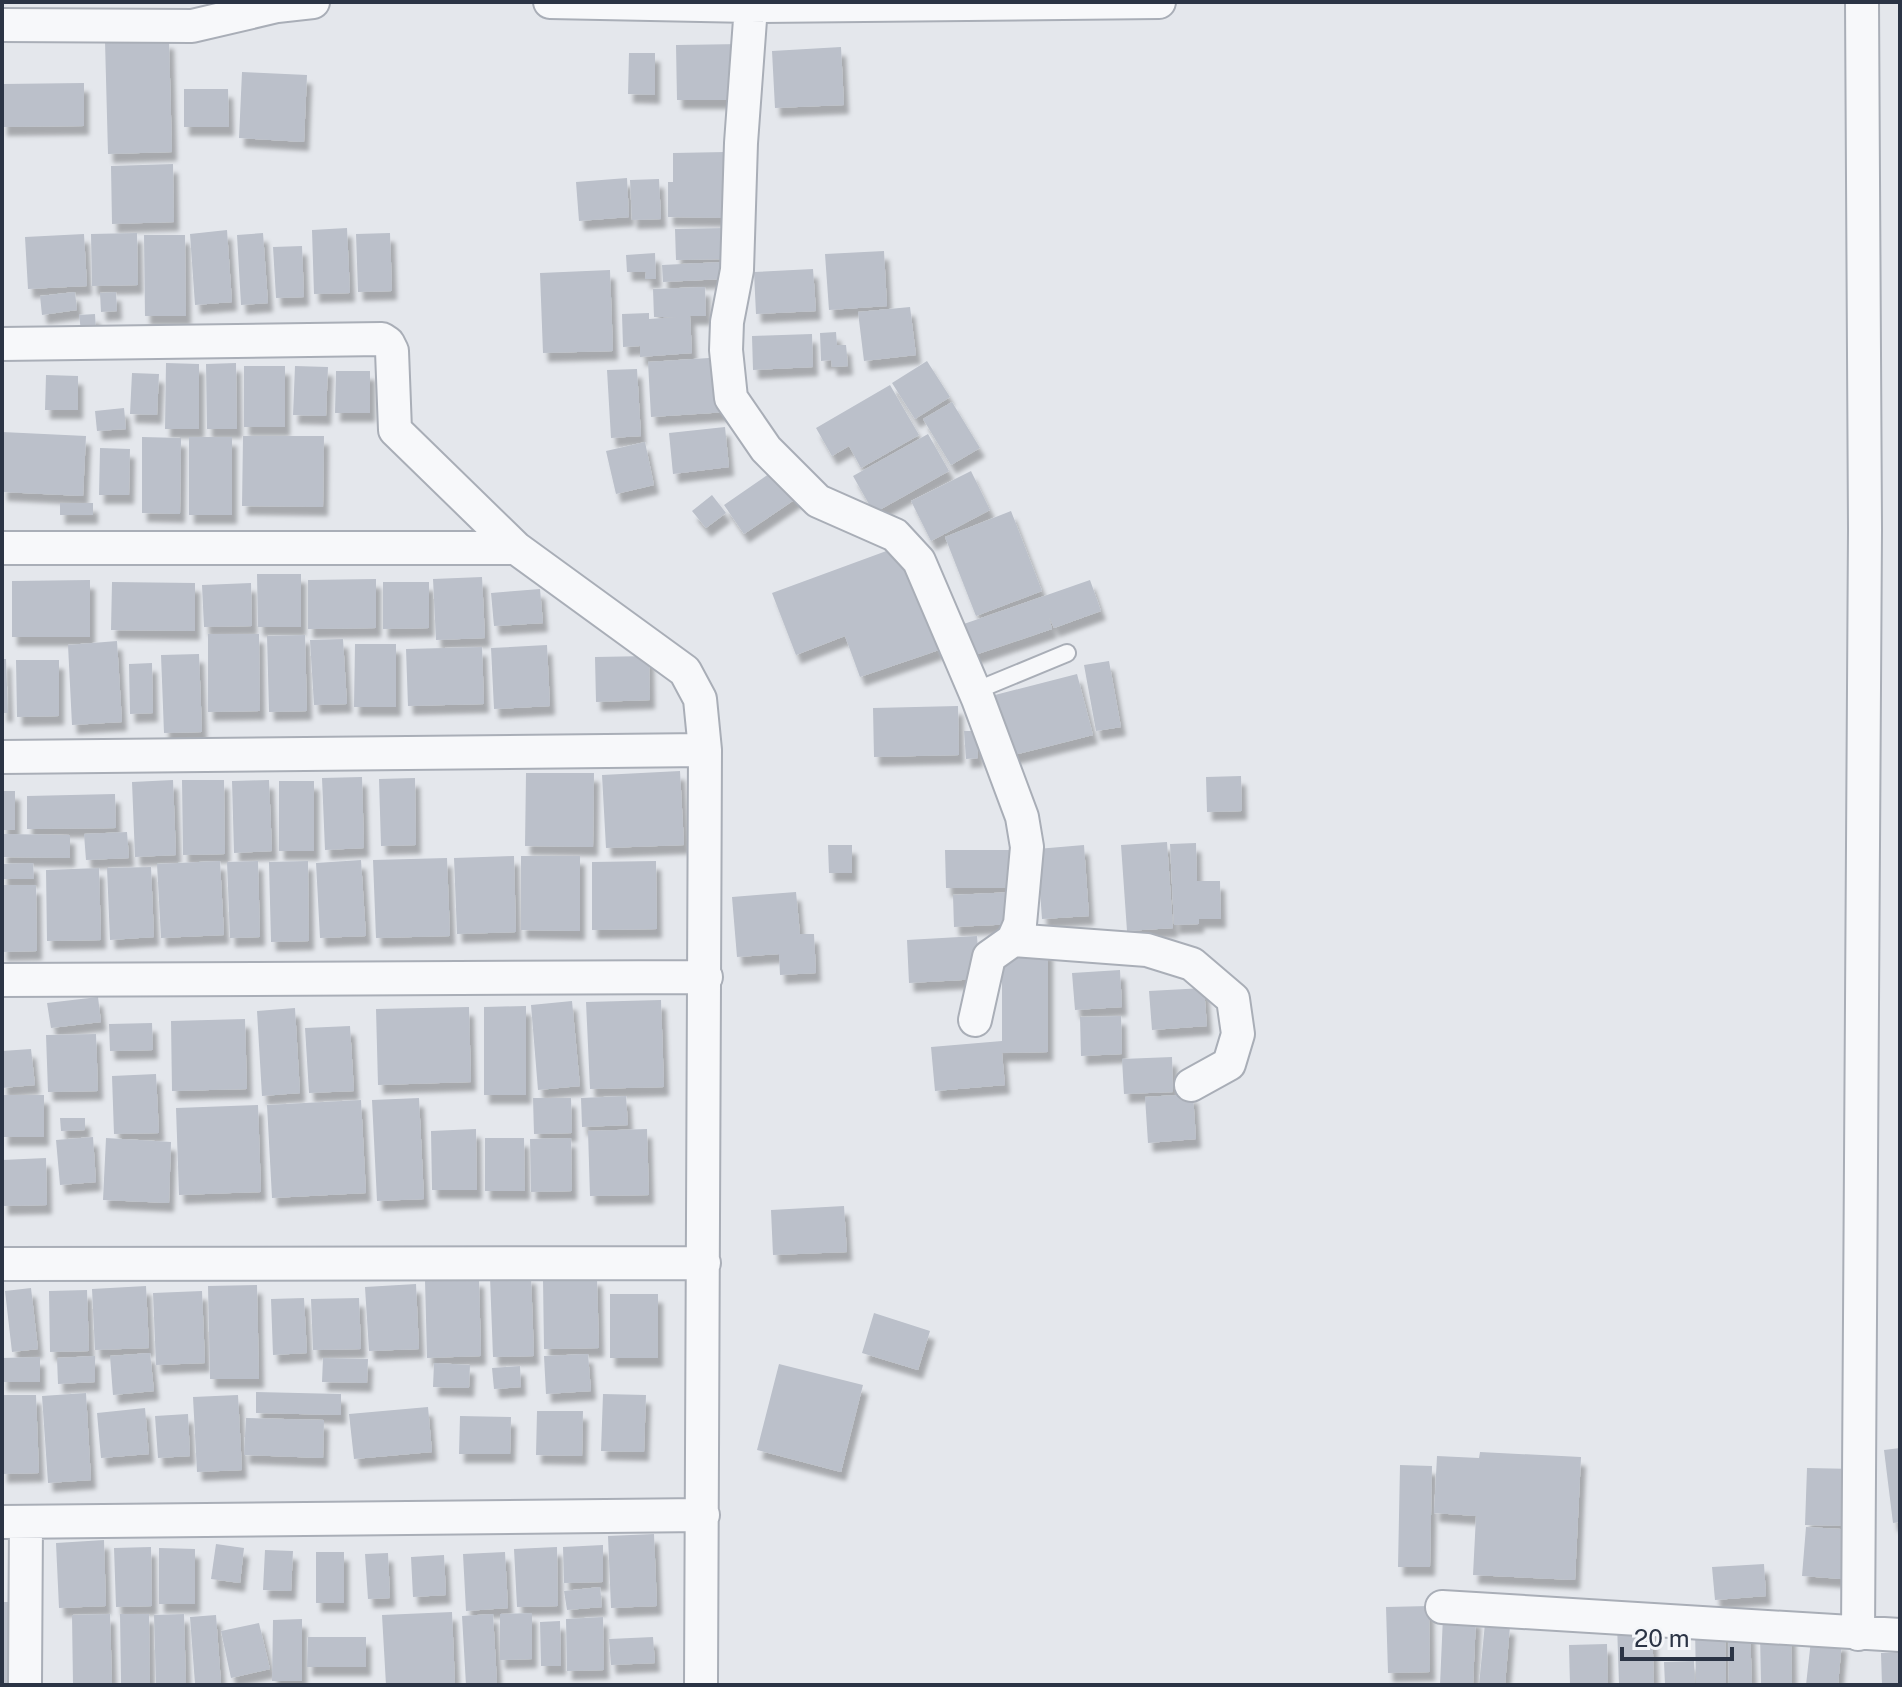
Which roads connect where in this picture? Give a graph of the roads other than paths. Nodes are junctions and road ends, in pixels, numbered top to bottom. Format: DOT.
graph roads {
  1 [pos="313,2"];
  2 [pos="550,2"];
  3 [pos="1159,2"];
  4 [pos="1862,2"];
  5 [pos="751,6"];
  6 [pos="2,25"];
  7 [pos="2,344"];
  8 [pos="2,548"];
  9 [pos="516,548"];
  10 [pos="1067,653"];
  11 [pos="975,691"];
  12 [pos="705,750"];
  13 [pos="2,757"];
  14 [pos="1013,940"];
  15 [pos="706,977"];
  16 [pos="2,980"];
  17 [pos="975,1020"];
  18 [pos="1191,1085"];
  19 [pos="704,1263"];
  20 [pos="2,1264"];
  21 [pos="703,1515"];
  22 [pos="14,1522"];
  23 [pos="1442,1607"];
  24 [pos="1858,1634"];
  25 [pos="1900,1635"];
  26 [pos="25,1685"];
  27 [pos="701,1685"];
  1 -- 6 [label="street"];
  2 -- 5 [label="street"];
  3 -- 5 [label="street"];
  4 -- 24 [label="street"];
  5 -- 11 [label="street"];
  7 -- 9 [label="street"];
  8 -- 9 [label="street"];
  9 -- 12 [label="street"];
  10 -- 11 [label="lane"];
  11 -- 14 [label="street"];
  12 -- 13 [label="street"];
  12 -- 15 [label="street"];
  14 -- 17 [label="street"];
  14 -- 18 [label="street"];
  15 -- 16 [label="street"];
  15 -- 19 [label="street"];
  19 -- 20 [label="street"];
  19 -- 21 [label="street"];
  21 -- 22 [label="street"];
  21 -- 27 [label="street"];
  22 -- 26 [label="street"];
  23 -- 24 [label="street"];
  24 -- 25 [label="street"];
}
